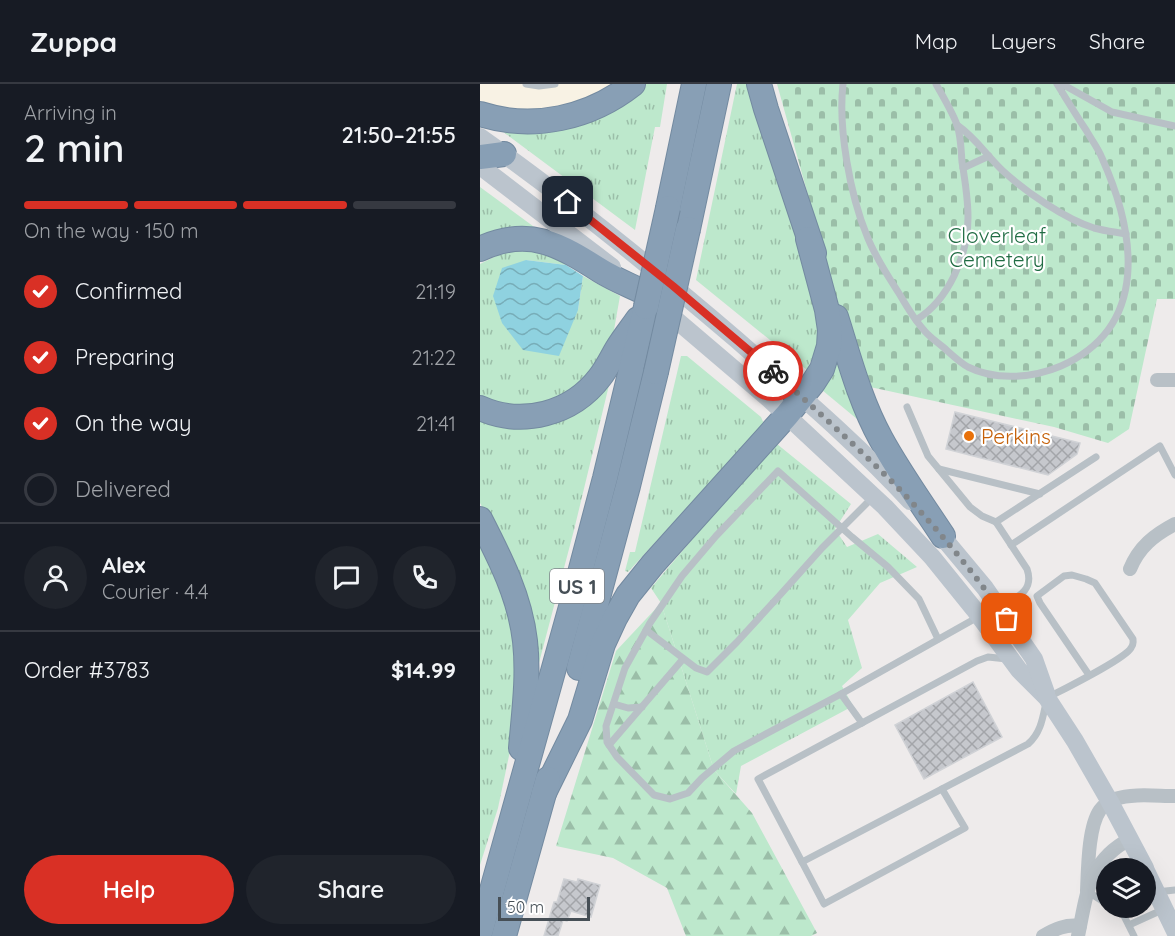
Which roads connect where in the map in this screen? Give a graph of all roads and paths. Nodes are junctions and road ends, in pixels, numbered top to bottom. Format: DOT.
graph roads {
  1 [pos="526,84"];
  2 [pos="555,84"];
  3 [pos="633,84"];
  4 [pos="694,84"];
  5 [pos="718,84"];
  6 [pos="759,84"];
  7 [pos="843,84"];
  8 [pos="936,84"];
  9 [pos="1057,84"];
  10 [pos="1062,84"];
  11 [pos="480,114"];
  12 [pos="957,125"];
  13 [pos="1175,126"];
  14 [pos="480,137"];
  15 [pos="504,154"];
  16 [pos="989,156"];
  17 [pos="480,157"];
  18 [pos="480,166"];
  19 [pos="963,168"];
  20 [pos="1126,234"];
  21 [pos="808,239"];
  22 [pos="480,249"];
  23 [pos="645,300"];
  24 [pos="916,320"];
  25 [pos="626,353"];
  26 [pos="1157,380"];
  27 [pos="1175,380"];
  28 [pos="794,406"];
  29 [pos="907,407"];
  30 [pos="480,408"];
  31 [pos="810,437"];
  32 [pos="846,437"];
  33 [pos="1096,457"];
  34 [pos="939,469"];
  35 [pos="1175,475"];
  36 [pos="1040,494"];
  37 [pos="873,496"];
  38 [pos="480,519"];
  39 [pos="996,522"];
  40 [pos="1175,524"];
  41 [pos="842,528"];
  42 [pos="943,536"];
  43 [pos="1011,545"];
  44 [pos="1130,569"];
  45 [pos="1027,587"];
  46 [pos="1037,596"];
  47 [pos="999,608"];
  48 [pos="979,616"];
  49 [pos="646,630"];
  50 [pos="939,639"];
  51 [pos="683,659"];
  52 [pos="1012,660"];
  53 [pos="1089,675"];
  54 [pos="842,694"];
  55 [pos="1047,698"];
  56 [pos="614,704"];
  57 [pos="642,707"];
  58 [pos="862,723"];
  59 [pos="609,745"];
  60 [pos="942,789"];
  61 [pos="544,794"];
  62 [pos="1175,796"];
  63 [pos="1110,802"];
  64 [pos="513,816"];
  65 [pos="1130,839"];
  66 [pos="1139,858"];
  67 [pos="802,862"];
  68 [pos="1175,890"];
  69 [pos="1087,891"];
  70 [pos="1156,892"];
  71 [pos="1096,897"];
  72 [pos="1164,909"];
  73 [pos="1125,918"];
  74 [pos="1129,925"];
  75 [pos="1079,931"];
  76 [pos="1175,931"];
  77 [pos="480,933"];
  78 [pos="504,936"];
  79 [pos="1043,936"];
  80 [pos="1134,936"];
  1 -- 2 [label="lane"];
  3 -- 11 [label="highway"];
  4 -- 23 [label="highway, bridge"];
  5 -- 61 [label="highway, US 1, bridge"];
  6 -- 21 [label="highway"];
  7 -- 24 [label="lane"];
  8 -- 12 [label="lane"];
  9 -- 20 [label="lane"];
  10 -- 13 [label="lane"];
  12 -- 16 [label="lane"];
  12 -- 19 [label="lane"];
  14 -- 15 [label="main road"];
  15 -- 17 [label="highway"];
  15 -- 28 [label="main road"];
  16 -- 19 [label="lane"];
  16 -- 20 [label="lane"];
  18 -- 23 [label="main road"];
  19 -- 24 [label="lane"];
  20 -- 24 [label="lane"];
  21 -- 28 [label="highway"];
  21 -- 42 [label="highway"];
  22 -- 23 [label="highway"];
  23 -- 25 [label="highway"];
  23 -- 28 [label="main road"];
  25 -- 30 [label="highway"];
  25 -- 64 [label="highway, US 1"];
  26 -- 27 [label="street"];
  28 -- 31 [label="main road"];
  28 -- 32 [label="main road"];
  28 -- 61 [label="highway"];
  29 -- 34 [label="lane"];
  31 -- 32 [label="main road"];
  31 -- 37 [label="main road"];
  32 -- 42 [label="main road"];
  33 -- 36 [label="lane"];
  34 -- 36 [label="lane"];
  34 -- 39 [label="lane"];
  35 -- 43 [label="lane"];
  36 -- 39 [label="lane"];
  37 -- 41 [label="lane"];
  37 -- 48 [label="main road"];
  38 -- 64 [label="highway"];
  39 -- 43 [label="lane"];
  40 -- 44 [label="street"];
  41 -- 49 [label="lane"];
  41 -- 50 [label="lane"];
  41 -- 51 [label="lane"];
  42 -- 47 [label="main road"];
  43 -- 45 [label="lane"];
  45 -- 46 [label="lane"];
  45 -- 47 [label="lane"];
  46 -- 53 [label="lane"];
  46 -- 53 [label="lane"];
  47 -- 55 [label="main road"];
  48 -- 50 [label="lane"];
  48 -- 52 [label="main road"];
  49 -- 51 [label="lane"];
  49 -- 56 [label="lane"];
  50 -- 54 [label="lane"];
  51 -- 57 [label="lane"];
  52 -- 55 [label="main road"];
  52 -- 58 [label="lane"];
  53 -- 55 [label="lane"];
  54 -- 58 [label="lane"];
  54 -- 59 [label="lane"];
  55 -- 60 [label="lane"];
  55 -- 63 [label="main road"];
  56 -- 57 [label="lane"];
  56 -- 59 [label="lane"];
  57 -- 59 [label="lane"];
  58 -- 67 [label="lane"];
  60 -- 67 [label="lane"];
  60 -- 67 [label="lane"];
  61 -- 78 [label="highway, US 1"];
  62 -- 63 [label="street"];
  63 -- 65 [label="main road"];
  63 -- 69 [label="street"];
  64 -- 77 [label="highway, US 1"];
  65 -- 66 [label="main road"];
  65 -- 69 [label="street"];
  68 -- 70 [label="lane"];
  69 -- 71 [label="lane"];
  69 -- 75 [label="street"];
  70 -- 72 [label="main road"];
  72 -- 74 [label="lane"];
  72 -- 76 [label="main road"];
  73 -- 74 [label="lane"];
  74 -- 80 [label="lane"];
  75 -- 79 [label="street"];
}
